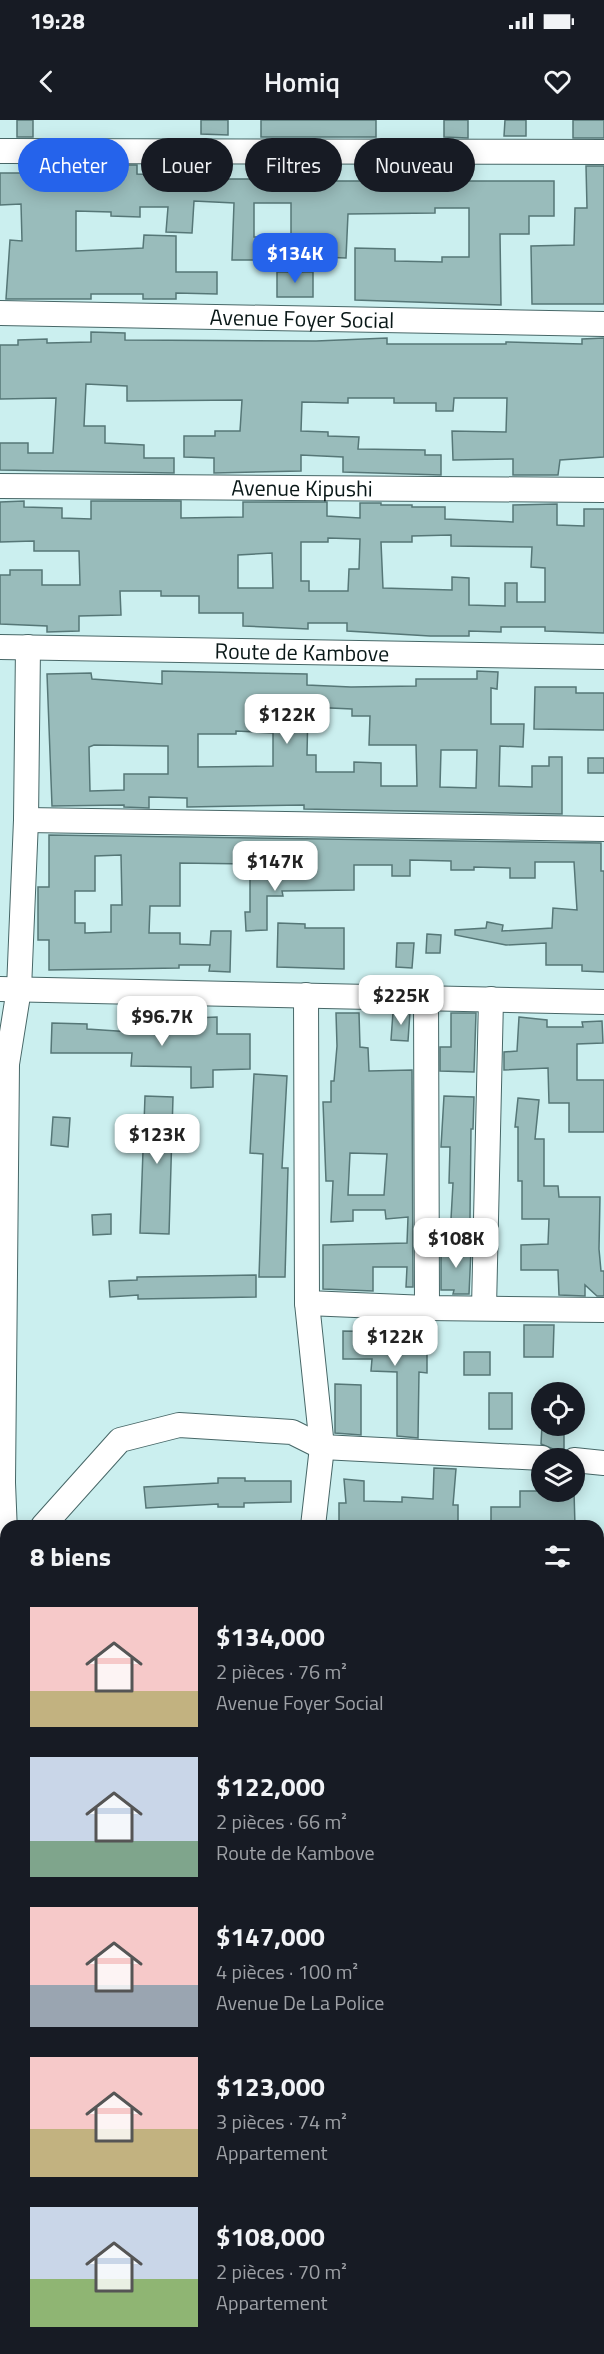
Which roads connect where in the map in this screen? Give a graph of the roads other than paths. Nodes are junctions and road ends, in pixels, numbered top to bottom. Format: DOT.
graph roads {
  1 [pos="0,151"];
  2 [pos="604,152"];
  3 [pos="0,314"];
  4 [pos="604,324"];
  5 [pos="0,486"];
  6 [pos="604,490"];
  7 [pos="0,647"];
  8 [pos="28,647"];
  9 [pos="604,657"];
  10 [pos="26,820"];
  11 [pos="604,829"];
  12 [pos="10,989"];
  13 [pos="306,995"];
  14 [pos="426,996"];
  15 [pos="491,999"];
  16 [pos="604,1002"];
  17 [pos="307,1303"];
  18 [pos="427,1308"];
  19 [pos="484,1308"];
  20 [pos="604,1310"];
  21 [pos="2,1376"];
  22 [pos="322,1447"];
  23 [pos="531,1457"];
  24 [pos="585,1461"];
  25 [pos="604,1463"];
  26 [pos="5,1520"];
  27 [pos="49,1520"];
  28 [pos="314,1520"];
  1 -- 2 [label="street"];
  3 -- 4 [label="street, Avenue Foyer Social"];
  5 -- 6 [label="street, Avenue Kipushi"];
  7 -- 8 [label="street, Route de Kambove"];
  8 -- 9 [label="street, Route de Kambove"];
  8 -- 10 [label="street"];
  10 -- 11 [label="street"];
  10 -- 12 [label="street"];
  12 -- 13 [label="street"];
  12 -- 21 [label="street"];
  13 -- 14 [label="street"];
  13 -- 17 [label="street"];
  14 -- 15 [label="street"];
  14 -- 18 [label="street"];
  15 -- 16 [label="street"];
  15 -- 19 [label="street"];
  17 -- 18 [label="street"];
  17 -- 22 [label="street"];
  18 -- 19 [label="street"];
  19 -- 20 [label="street"];
  21 -- 26 [label="street"];
  22 -- 23 [label="street"];
  22 -- 27 [label="street"];
  22 -- 28 [label="street"];
  24 -- 25 [label="street"];
}
